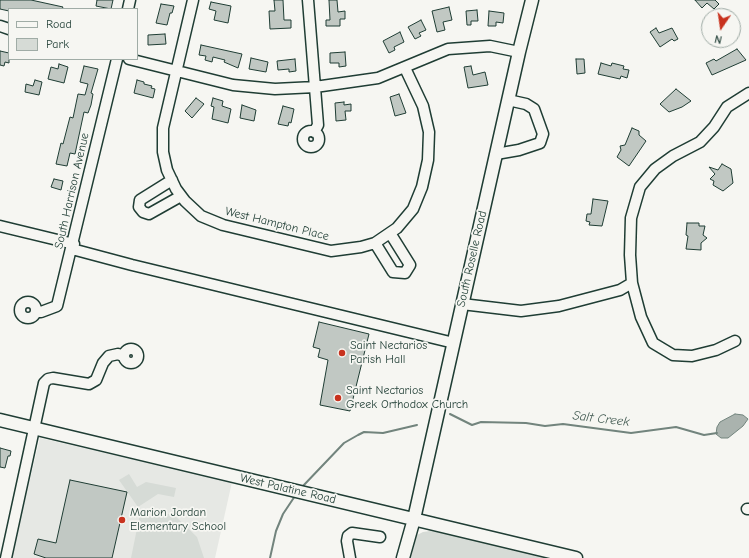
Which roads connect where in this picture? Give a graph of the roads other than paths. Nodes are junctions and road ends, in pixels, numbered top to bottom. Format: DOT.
graph roads {
  1 [pos="194,0"];
  2 [pos="308,0"];
  3 [pos="532,0"];
  4 [pos="519,52"];
  5 [pos="117,60"];
  6 [pos="133,60"];
  7 [pos="405,68"];
  8 [pos="177,72"];
  9 [pos="315,87"];
  10 [pos="749,92"];
  11 [pos="508,100"];
  12 [pos="314,132"];
  13 [pos="496,154"];
  14 [pos="172,180"];
  15 [pos="181,196"];
  16 [pos="0,226"];
  17 [pos="390,233"];
  18 [pos="375,243"];
  19 [pos="73,246"];
  20 [pos="632,282"];
  21 [pos="462,304"];
  22 [pos="36,312"];
  23 [pos="735,341"];
  24 [pos="454,343"];
  25 [pos="124,356"];
  26 [pos="0,420"];
  27 [pos="34,428"];
  28 [pos="414,519"];
  29 [pos="380,538"];
  30 [pos="6,558"];
  31 [pos="350,558"];
  32 [pos="403,558"];
  33 [pos="576,558"];
  1 -- 8 [label="street, West Hampton Place"];
  2 -- 9 [label="street"];
  3 -- 4 [label="main road, South Roselle Road"];
  4 -- 7 [label="street"];
  4 -- 11 [label="main road, South Roselle Road"];
  5 -- 19 [label="street, South Harrison Avenue"];
  6 -- 8 [label="street"];
  7 -- 9 [label="street"];
  7 -- 17 [label="street, West Hampton Place"];
  8 -- 9 [label="street"];
  8 -- 14 [label="street, West Hampton Place"];
  9 -- 12 [label="street"];
  10 -- 20 [label="street"];
  11 -- 13 [label="main road, South Roselle Road"];
  11 -- 13 [label="street"];
  13 -- 21 [label="main road, South Roselle Road"];
  14 -- 15 [label="street, West Hampton Place"];
  14 -- 15 [label="street"];
  15 -- 18 [label="street, West Hampton Place"];
  16 -- 19 [label="street"];
  17 -- 18 [label="street, West Hampton Place"];
  17 -- 18 [label="street"];
  19 -- 22 [label="street, South Harrison Avenue"];
  19 -- 24 [label="street"];
  20 -- 21 [label="street"];
  20 -- 23 [label="street"];
  21 -- 24 [label="main road, South Roselle Road"];
  24 -- 28 [label="main road, South Roselle Road"];
  25 -- 27 [label="street"];
  26 -- 27 [label="main road, West Palatine Road"];
  27 -- 28 [label="main road, West Palatine Road"];
  27 -- 30 [label="street"];
  28 -- 32 [label="main road, South Roselle Road"];
  28 -- 33 [label="main road, West Palatine Road"];
  29 -- 31 [label="street"];
}
